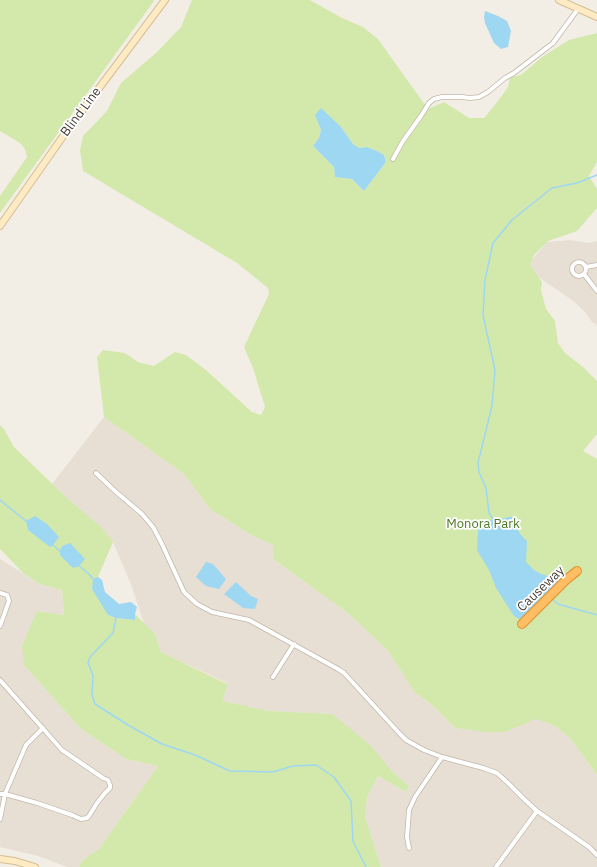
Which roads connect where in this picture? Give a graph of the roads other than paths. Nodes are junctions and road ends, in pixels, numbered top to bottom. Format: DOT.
graph roads {
  1 [pos="165,0"];
  2 [pos="559,0"];
  3 [pos="578,9"];
  4 [pos="597,17"];
  5 [pos="393,159"];
  6 [pos="0,226"];
  7 [pos="597,265"];
  8 [pos="586,268"];
  9 [pos="584,274"];
  10 [pos="597,291"];
  11 [pos="96,473"];
  12 [pos="577,571"];
  13 [pos="0,593"];
  14 [pos="522,624"];
  15 [pos="0,626"];
  16 [pos="294,644"];
  17 [pos="273,677"];
  18 [pos="0,680"];
  19 [pos="43,728"];
  20 [pos="442,757"];
  21 [pos="2,794"];
  22 [pos="537,811"];
  23 [pos="0,818"];
  24 [pos="408,848"];
  25 [pos="597,855"];
  26 [pos="0,859"];
  27 [pos="35,867"];
  28 [pos="496,867"];
  1 -- 6 [label="street, Blind Line"];
  2 -- 3 [label="street"];
  3 -- 4 [label="street"];
  3 -- 5 [label="street"];
  7 -- 8 [label="street"];
  8 -- 9 [label="street"];
  8 -- 9 [label="street"];
  9 -- 10 [label="street"];
  11 -- 16 [label="street"];
  12 -- 14 [label="highway, Causeway"];
  13 -- 15 [label="street"];
  16 -- 17 [label="street"];
  16 -- 20 [label="street"];
  18 -- 19 [label="street"];
  19 -- 21 [label="street"];
  19 -- 21 [label="street"];
  20 -- 22 [label="street"];
  20 -- 24 [label="street"];
  21 -- 23 [label="street"];
  22 -- 25 [label="street"];
  22 -- 28 [label="street"];
  26 -- 27 [label="street"];
}
